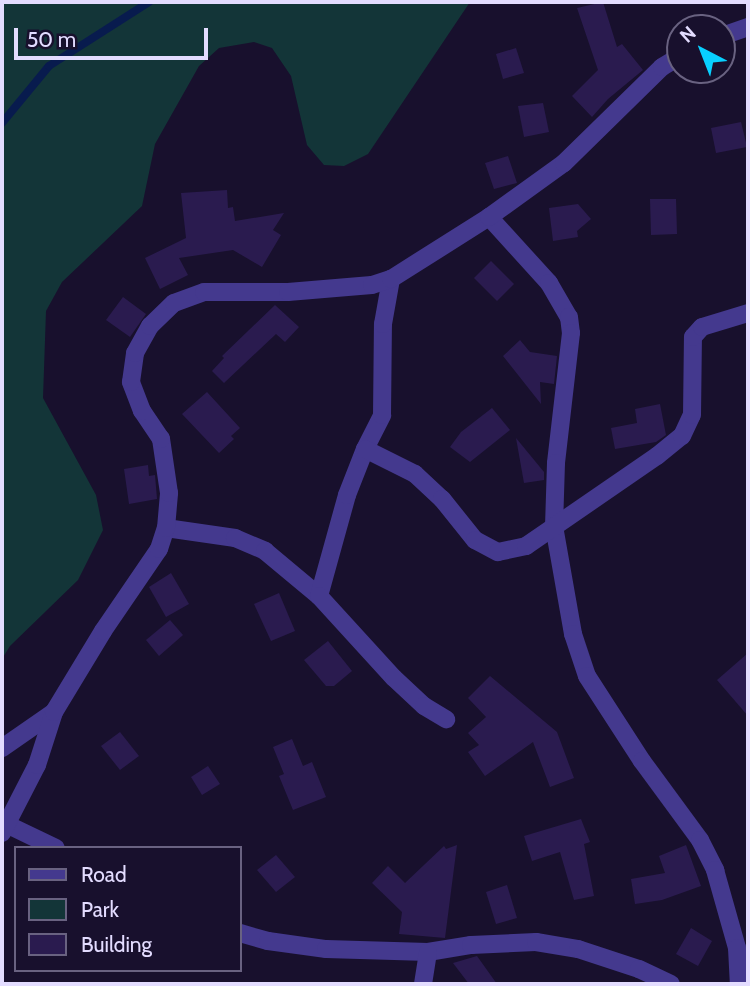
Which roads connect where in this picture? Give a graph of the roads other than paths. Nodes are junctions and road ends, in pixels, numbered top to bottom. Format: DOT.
graph roads {
  1 [pos="666,65"];
  2 [pos="489,216"];
  3 [pos="391,279"];
  4 [pos="748,313"];
  5 [pos="365,449"];
  6 [pos="554,526"];
  7 [pos="166,528"];
  8 [pos="319,596"];
  9 [pos="54,712"];
  10 [pos="446,719"];
  11 [pos="2,748"];
  12 [pos="4,828"];
  13 [pos="51,846"];
  14 [pos="242,934"];
  15 [pos="428,952"];
  16 [pos="423,984"];
  17 [pos="671,984"];
  18 [pos="739,984"];
  1 -- 2 [label="street"];
  2 -- 3 [label="street"];
  2 -- 6 [label="street"];
  3 -- 5 [label="street"];
  3 -- 7 [label="street"];
  4 -- 6 [label="street"];
  5 -- 6 [label="street"];
  5 -- 8 [label="street"];
  6 -- 18 [label="street"];
  7 -- 8 [label="street"];
  7 -- 9 [label="street"];
  8 -- 10 [label="street"];
  9 -- 11 [label="street"];
  9 -- 12 [label="street"];
  12 -- 13 [label="street"];
  14 -- 15 [label="street"];
  15 -- 16 [label="street"];
  15 -- 17 [label="street"];
}
